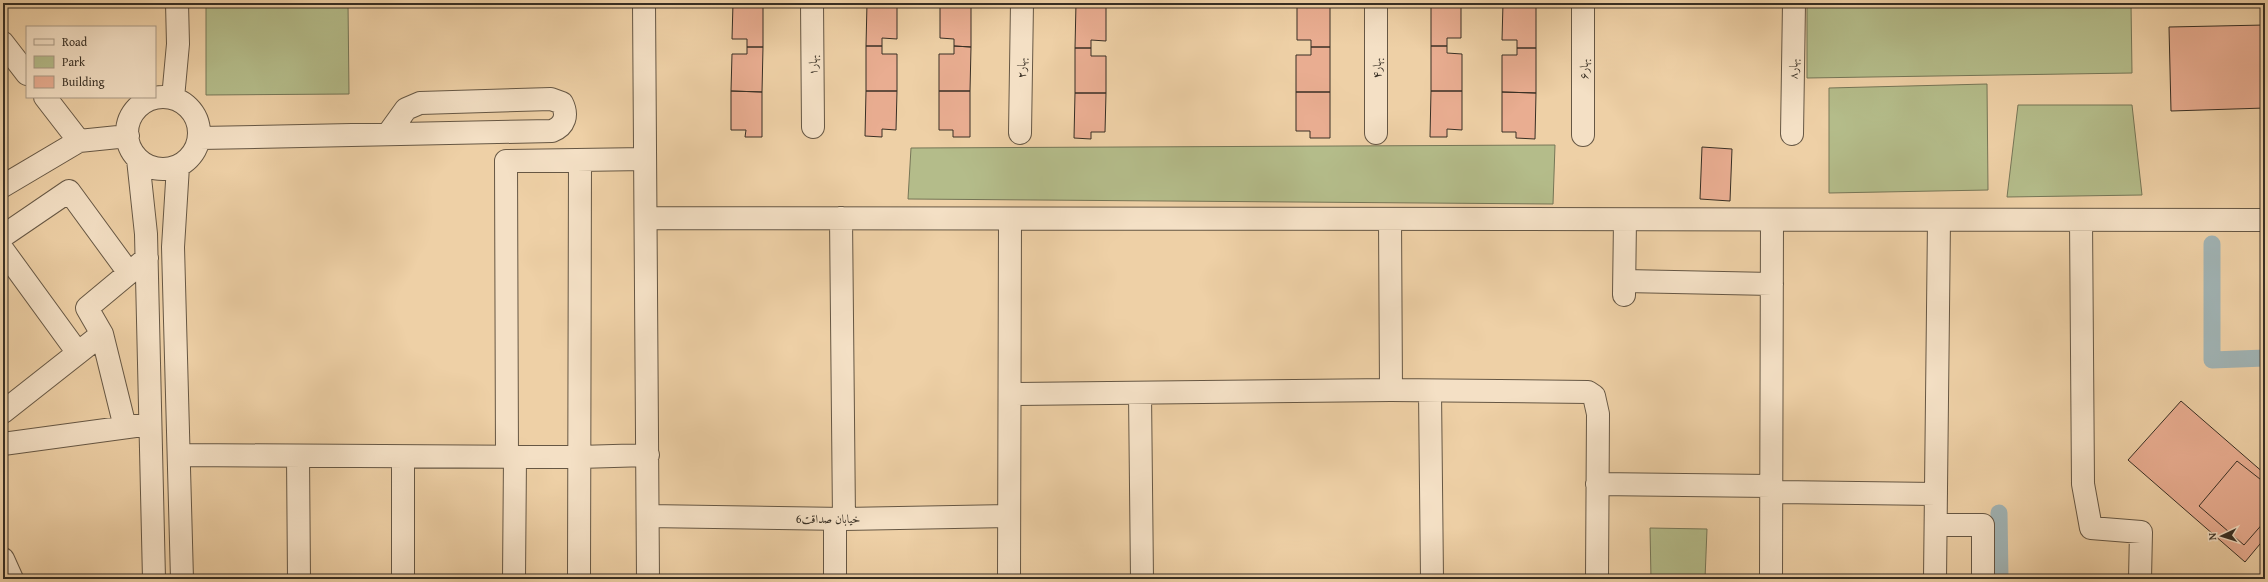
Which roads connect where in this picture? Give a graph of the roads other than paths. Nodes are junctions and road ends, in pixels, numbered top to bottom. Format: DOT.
graph roads {
  1 [pos="177,3"];
  2 [pos="644,3"];
  3 [pos="812,3"];
  4 [pos="1022,3"];
  5 [pos="1376,3"];
  6 [pos="1583,3"];
  7 [pos="1794,3"];
  8 [pos="3,43"];
  9 [pos="26,73"];
  10 [pos="46,98"];
  11 [pos="173,98"];
  12 [pos="813,127"];
  13 [pos="1020,133"];
  14 [pos="1376,133"];
  15 [pos="388,134"];
  16 [pos="1792,134"];
  17 [pos="1583,135"];
  18 [pos="128,136"];
  19 [pos="200,138"];
  20 [pos="79,141"];
  21 [pos="138,159"];
  22 [pos="645,159"];
  23 [pos="580,160"];
  24 [pos="178,166"];
  25 [pos="3,186"];
  26 [pos="646,218"];
  27 [pos="840,218"];
  28 [pos="1010,218"];
  29 [pos="1390,219"];
  30 [pos="1625,220"];
  31 [pos="1772,220"];
  32 [pos="1939,220"];
  33 [pos="2081,220"];
  34 [pos="2265,220"];
  35 [pos="3,236"];
  36 [pos="3,250"];
  37 [pos="147,258"];
  38 [pos="129,274"];
  39 [pos="1772,284"];
  40 [pos="102,334"];
  41 [pos="78,353"];
  42 [pos="1392,390"];
  43 [pos="1430,391"];
  44 [pos="1140,393"];
  45 [pos="1010,394"];
  46 [pos="3,412"];
  47 [pos="150,424"];
  48 [pos="125,427"];
  49 [pos="3,444"];
  50 [pos="179,455"];
  51 [pos="648,455"];
  52 [pos="298,456"];
  53 [pos="403,457"];
  54 [pos="511,457"];
  55 [pos="579,457"];
  56 [pos="1597,484"];
  57 [pos="1771,489"];
  58 [pos="1936,494"];
  59 [pos="648,516"];
  60 [pos="1009,516"];
  61 [pos="839,519"];
  62 [pos="1936,525"];
  63 [pos="3,559"];
  64 [pos="12,579"];
  65 [pos="154,579"];
  66 [pos="182,579"];
  67 [pos="299,579"];
  68 [pos="403,579"];
  69 [pos="514,579"];
  70 [pos="579,579"];
  71 [pos="648,579"];
  72 [pos="835,579"];
  73 [pos="1009,579"];
  74 [pos="1142,579"];
  75 [pos="1432,579"];
  76 [pos="1597,579"];
  77 [pos="1771,579"];
  78 [pos="1935,579"];
  79 [pos="1983,579"];
  80 [pos="2140,579"];
  1 -- 11 [label="street"];
  2 -- 22 [label="street"];
  3 -- 12 [label="street, بهار۱"];
  4 -- 13 [label="street, بهار۲"];
  5 -- 14 [label="street, بهار۴"];
  6 -- 17 [label="street, بهار۶"];
  7 -- 16 [label="street, بهار۸"];
  8 -- 9 [label="street"];
  10 -- 20 [label="street"];
  11 -- 18 [label="street"];
  11 -- 19 [label="street"];
  15 -- 15 [label="street"];
  15 -- 19 [label="street"];
  18 -- 20 [label="street"];
  18 -- 21 [label="street"];
  19 -- 24 [label="street"];
  20 -- 25 [label="street"];
  21 -- 24 [label="street"];
  21 -- 37 [label="street"];
  22 -- 23 [label="street"];
  22 -- 26 [label="street"];
  23 -- 54 [label="street"];
  23 -- 55 [label="street"];
  24 -- 50 [label="street"];
  26 -- 27 [label="street"];
  26 -- 51 [label="street"];
  27 -- 28 [label="street"];
  27 -- 61 [label="street"];
  28 -- 29 [label="street"];
  28 -- 45 [label="street"];
  29 -- 30 [label="street"];
  29 -- 42 [label="street"];
  30 -- 31 [label="street"];
  30 -- 39 [label="street"];
  31 -- 32 [label="street"];
  31 -- 39 [label="street"];
  32 -- 33 [label="street"];
  32 -- 58 [label="street"];
  33 -- 34 [label="street"];
  33 -- 80 [label="street"];
  35 -- 38 [label="street"];
  36 -- 41 [label="street"];
  37 -- 38 [label="street"];
  37 -- 47 [label="street"];
  38 -- 40 [label="street"];
  39 -- 57 [label="street"];
  40 -- 41 [label="street"];
  40 -- 48 [label="street"];
  41 -- 46 [label="street"];
  42 -- 43 [label="street"];
  42 -- 44 [label="street"];
  43 -- 56 [label="street"];
  43 -- 75 [label="street"];
  44 -- 45 [label="street"];
  44 -- 74 [label="street"];
  45 -- 60 [label="street"];
  47 -- 48 [label="street"];
  47 -- 65 [label="street"];
  48 -- 49 [label="street"];
  50 -- 52 [label="street"];
  50 -- 66 [label="street"];
  51 -- 55 [label="street"];
  51 -- 59 [label="street"];
  52 -- 53 [label="street"];
  52 -- 67 [label="street"];
  53 -- 54 [label="street"];
  53 -- 68 [label="street"];
  54 -- 55 [label="street"];
  54 -- 69 [label="street"];
  55 -- 70 [label="street"];
  56 -- 57 [label="street"];
  56 -- 76 [label="street"];
  57 -- 58 [label="street"];
  57 -- 77 [label="street"];
  58 -- 62 [label="street"];
  59 -- 61 [label="street, خیابان صداقت6"];
  59 -- 71 [label="street"];
  60 -- 61 [label="street, خیابان صداقت6"];
  60 -- 73 [label="street"];
  61 -- 72 [label="street"];
  62 -- 78 [label="street"];
  62 -- 79 [label="street"];
  63 -- 64 [label="street"];
}
